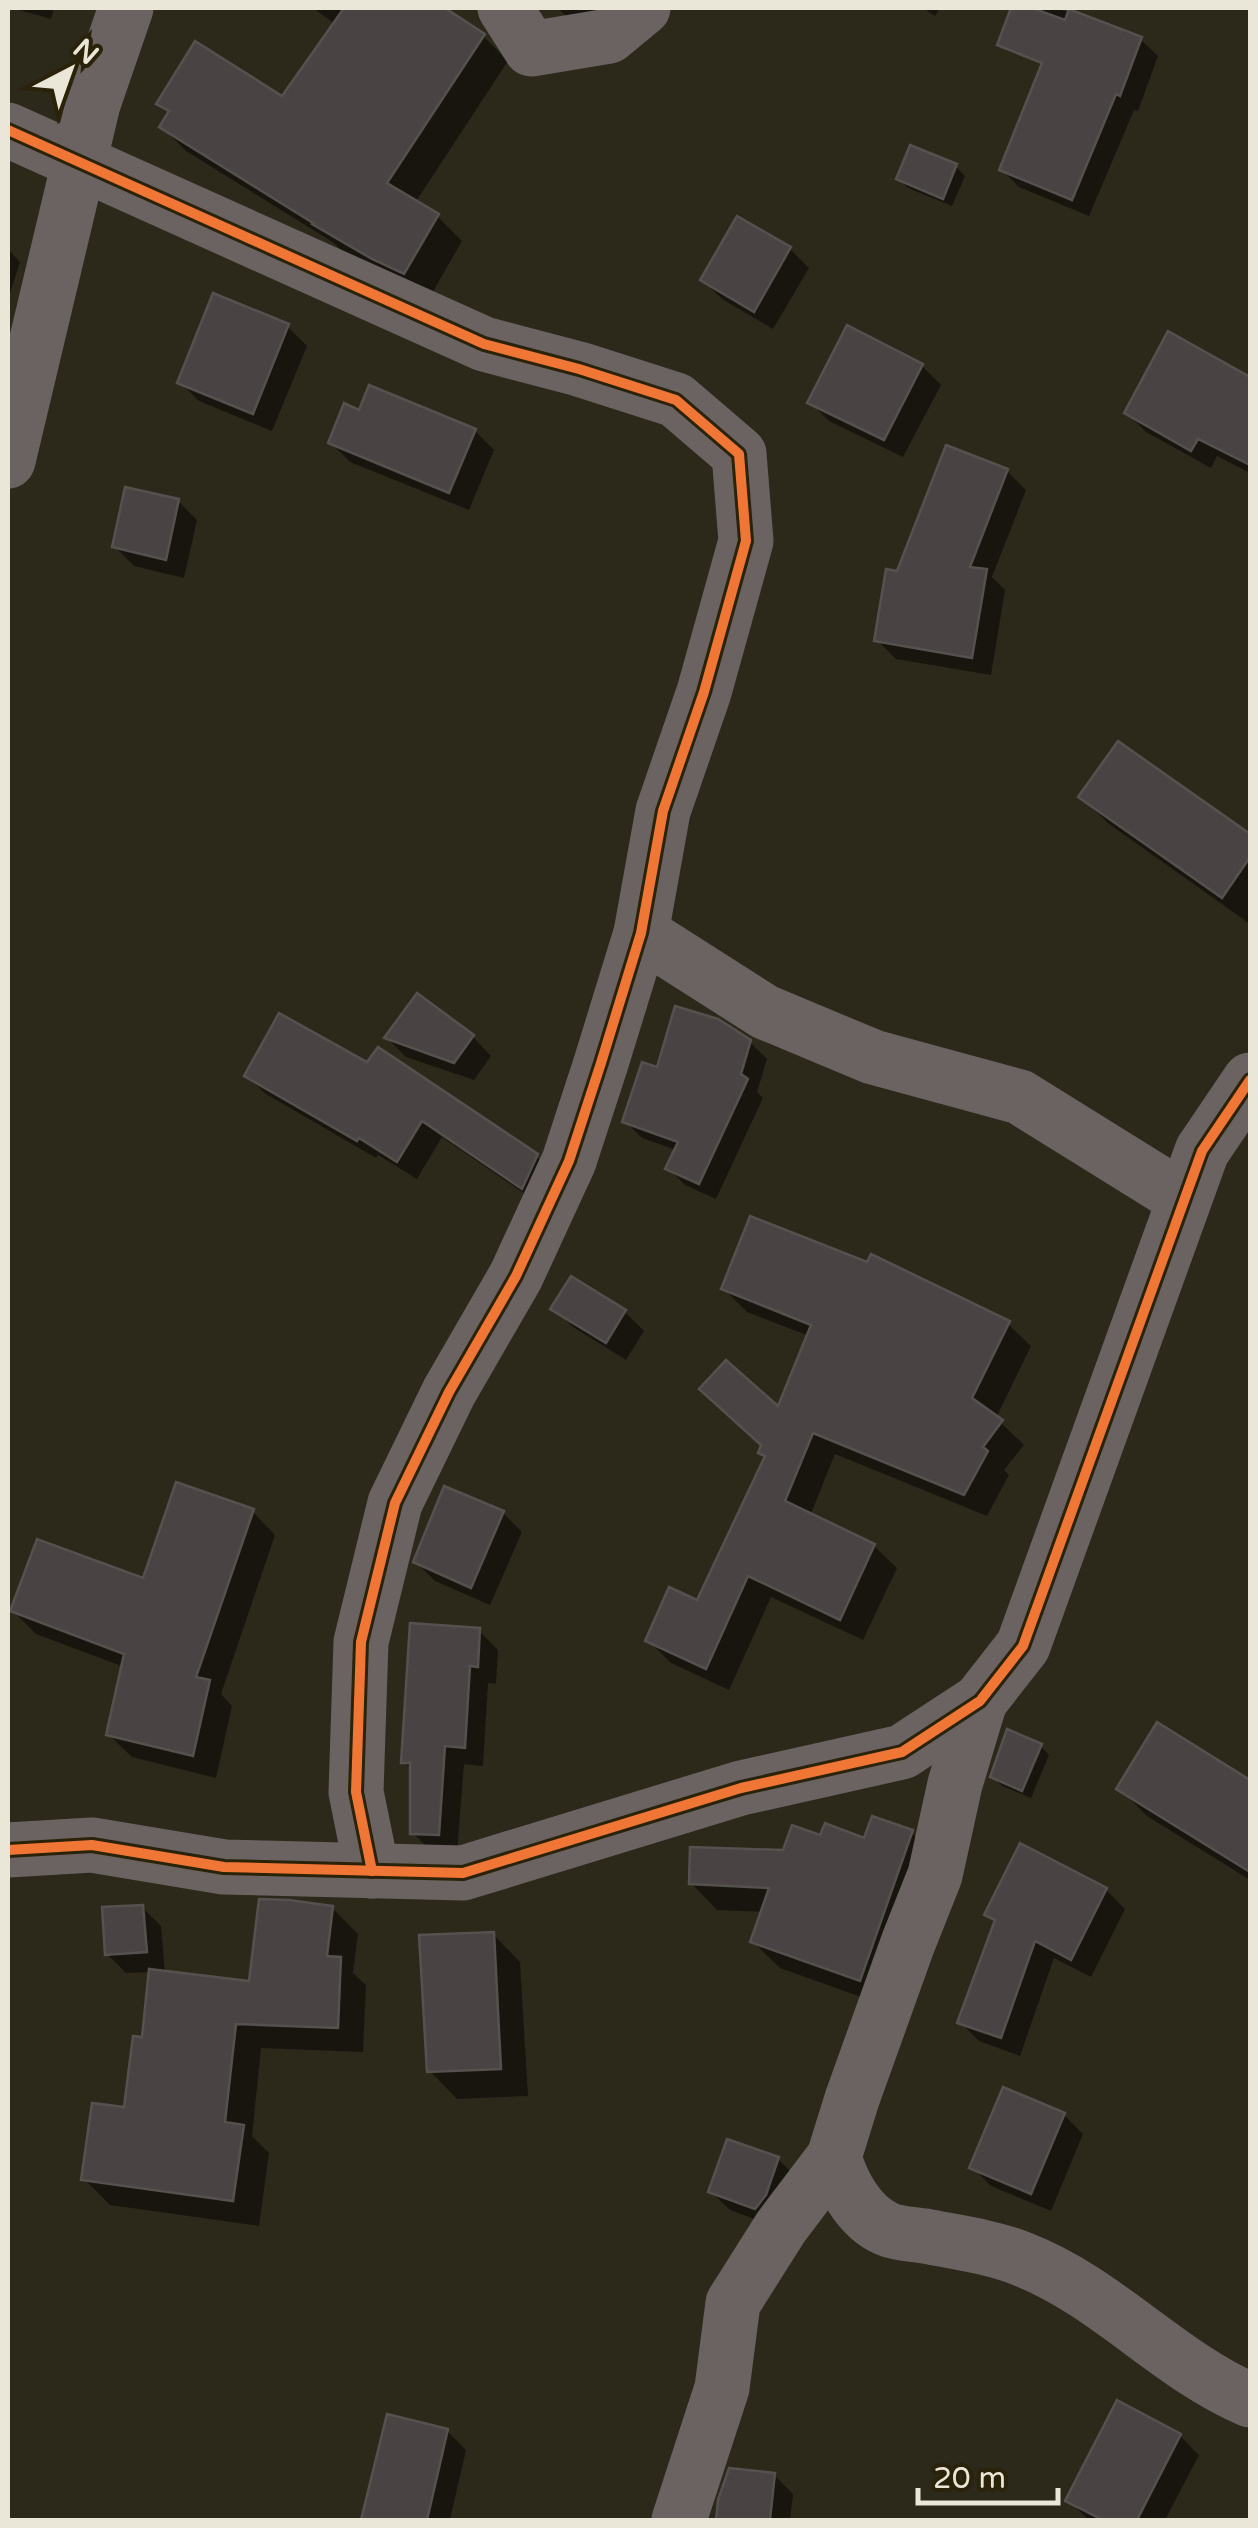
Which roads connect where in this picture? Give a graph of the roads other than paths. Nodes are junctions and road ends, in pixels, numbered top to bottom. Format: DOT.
graph roads {
  1 [pos="126,8"];
  2 [pos="505,8"];
  3 [pos="643,8"];
  4 [pos="8,130"];
  5 [pos="79,164"];
  6 [pos="8,460"];
  7 [pos="641,933"];
  8 [pos="1250,1080"];
  9 [pos="1184,1199"];
  10 [pos="980,1701"];
  11 [pos="8,1850"];
  12 [pos="372,1871"];
  13 [pos="834,2157"];
  14 [pos="1250,2400"];
  15 [pos="679,2520"];
  1 -- 5 [label="street"];
  2 -- 3 [label="street"];
  4 -- 5 [label="street"];
  5 -- 6 [label="street"];
  5 -- 7 [label="street"];
  7 -- 9 [label="street"];
  7 -- 12 [label="street"];
  8 -- 9 [label="street"];
  9 -- 10 [label="street"];
  10 -- 12 [label="street"];
  10 -- 13 [label="street"];
  11 -- 12 [label="street"];
  13 -- 14 [label="street"];
  13 -- 15 [label="street"];
}
